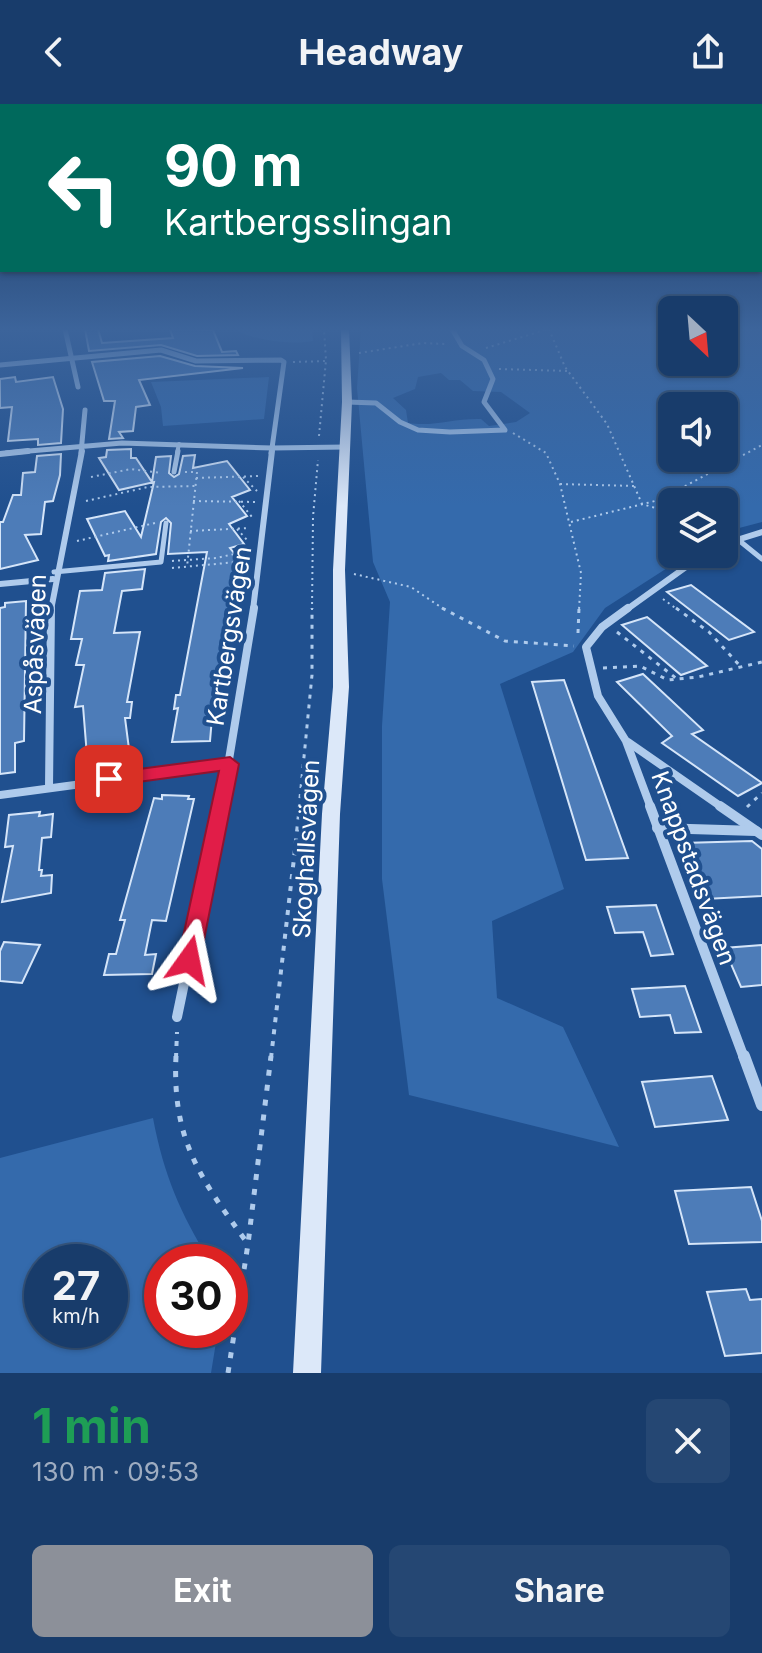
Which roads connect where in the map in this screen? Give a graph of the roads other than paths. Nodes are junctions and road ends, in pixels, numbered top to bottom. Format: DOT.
graph roads {
  1 [pos="280,388"];
  2 [pos="346,388"];
  3 [pos="489,388"];
  4 [pos="347,402"];
  5 [pos="85,410"];
  6 [pos="179,444"];
  7 [pos="83,446"];
  8 [pos="345,447"];
  9 [pos="272,448"];
  10 [pos="0,454"];
  11 [pos="174,472"];
  12 [pos="166,523"];
  13 [pos="762,532"];
  14 [pos="738,538"];
  15 [pos="738,540"];
  16 [pos="762,559"];
  17 [pos="684,568"];
  18 [pos="54,575"];
  19 [pos="0,584"];
  20 [pos="626,741"];
  21 [pos="230,764"];
  22 [pos="49,787"];
  23 [pos="0,795"];
  24 [pos="657,828"];
  25 [pos="759,833"];
  26 [pos="177,1017"];
  27 [pos="762,1105"];
  28 [pos="307,1373"];
  1 -- 9 [label="street, Kartbergsvägen"];
  2 -- 4 [label="main road, Skoghallsvägen"];
  3 -- 4 [label="street"];
  4 -- 8 [label="main road, Skoghallsvägen"];
  5 -- 7 [label="street, Aspåsvägen"];
  6 -- 7 [label="street"];
  6 -- 9 [label="street"];
  6 -- 11 [label="lane"];
  7 -- 10 [label="street"];
  7 -- 18 [label="street, Aspåsvägen"];
  8 -- 9 [label="street"];
  8 -- 28 [label="main road, Skoghallsvägen"];
  9 -- 21 [label="street, Kartbergsvägen"];
  12 -- 18 [label="lane"];
  13 -- 14 [label="street"];
  15 -- 16 [label="lane"];
  17 -- 20 [label="street, Knappstadsvägen"];
  18 -- 19 [label="street"];
  18 -- 22 [label="street, Aspåsvägen"];
  20 -- 24 [label="street, Knappstadsvägen"];
  20 -- 25 [label="street"];
  21 -- 22 [label="street"];
  21 -- 26 [label="street, Kartbergsvägen"];
  22 -- 23 [label="street"];
  24 -- 25 [label="street"];
  24 -- 27 [label="street, Knappstadsvägen"];
}
